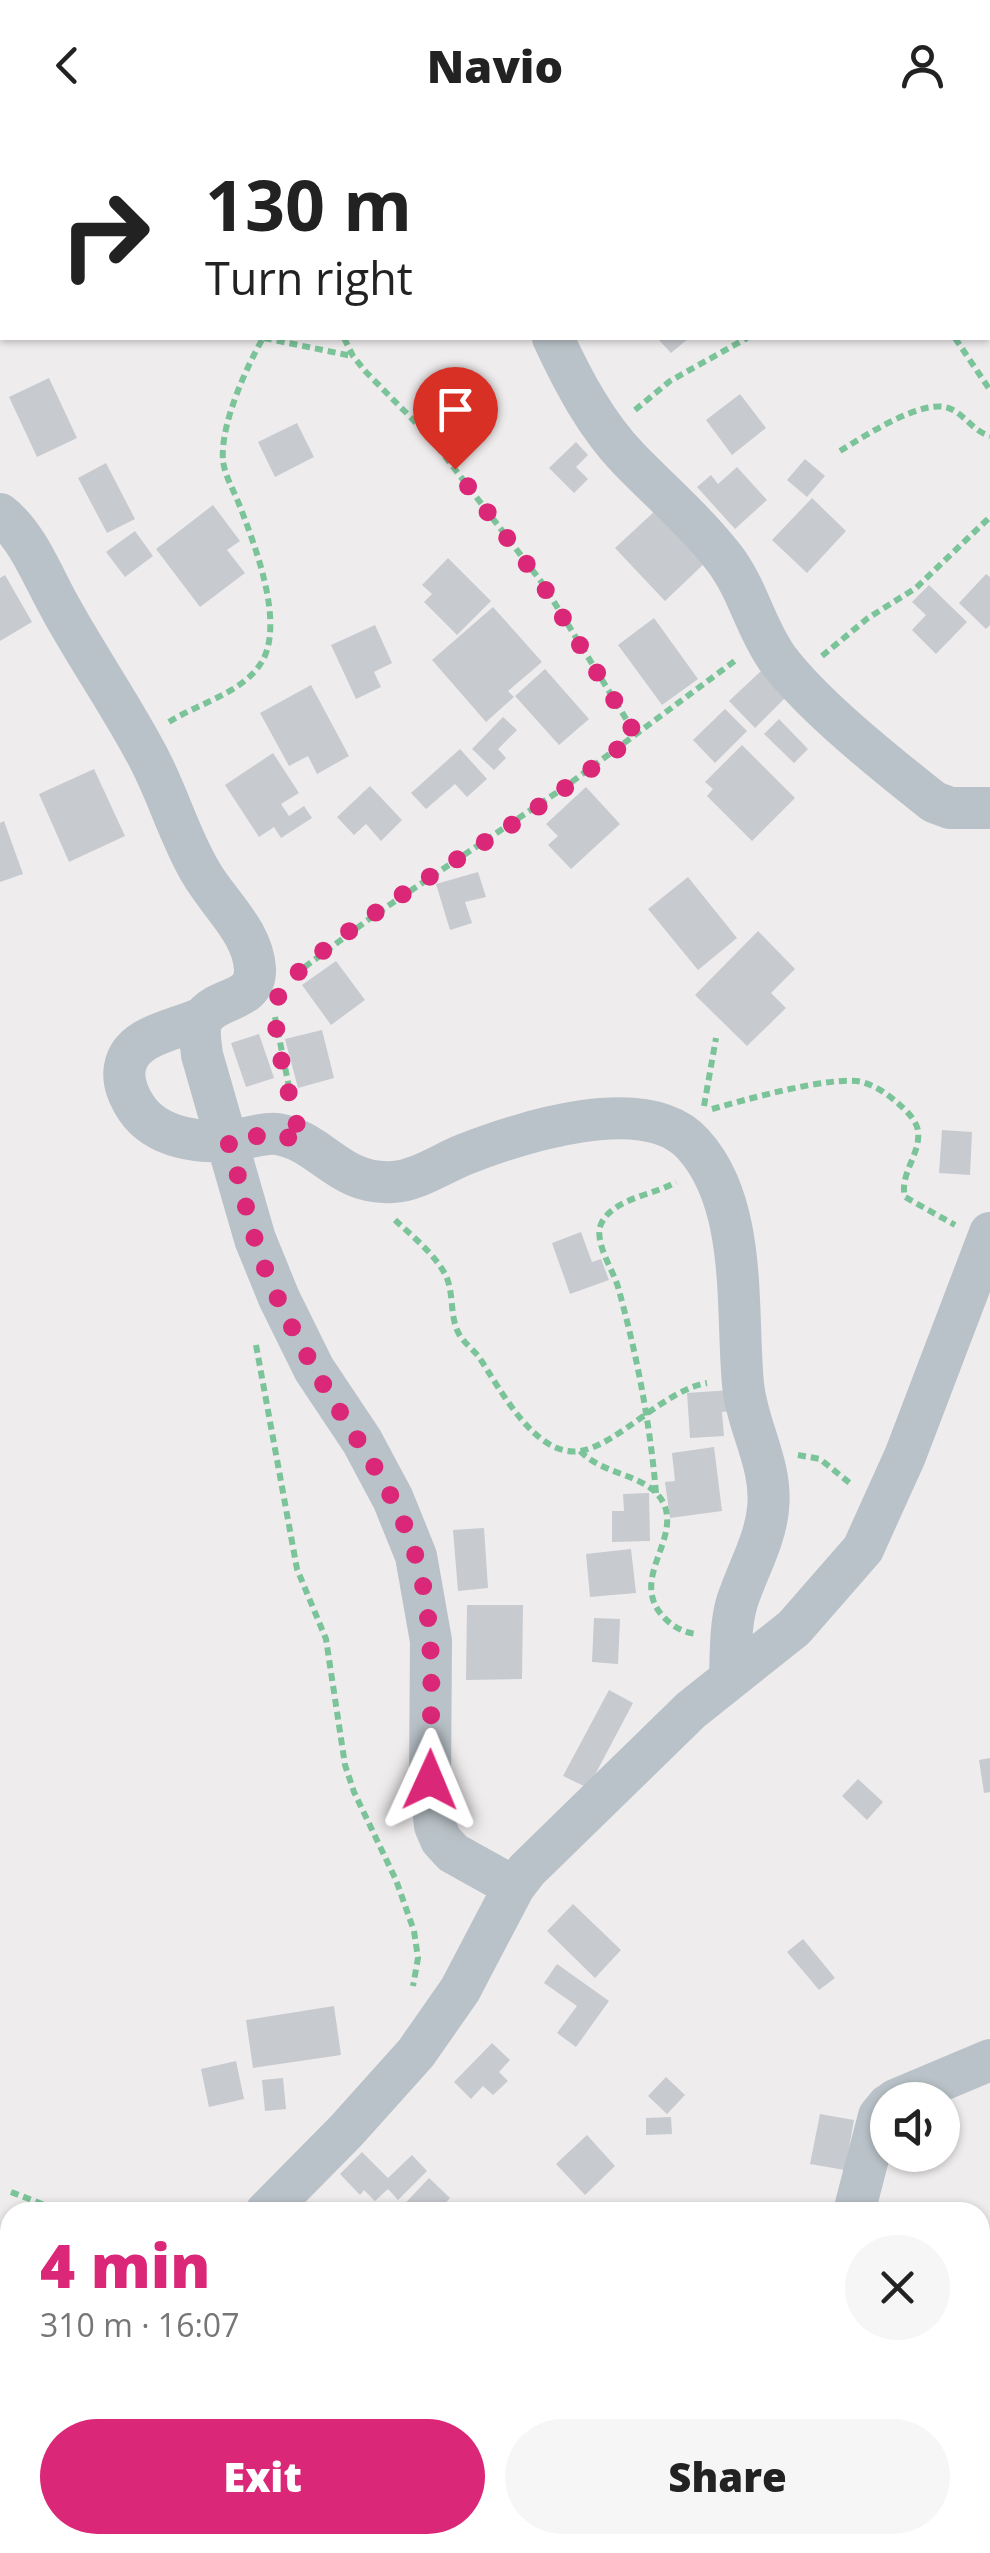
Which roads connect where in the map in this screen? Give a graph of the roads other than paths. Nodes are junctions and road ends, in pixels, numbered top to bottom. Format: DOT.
graph roads {
  1 [pos="554,340"];
  2 [pos="0,514"];
  3 [pos="990,808"];
  4 [pos="204,1017"];
  5 [pos="228,1141"];
  6 [pos="988,1238"];
  7 [pos="731,1656"];
  8 [pos="514,1887"];
  9 [pos="990,2060"];
  10 [pos="938,2082"];
  11 [pos="870,2153"];
  12 [pos="276,2202"];
  13 [pos="857,2202"];
  1 -- 3 [label="street"];
  2 -- 4 [label="street"];
  4 -- 5 [label="street"];
  4 -- 5 [label="street"];
  5 -- 7 [label="street"];
  5 -- 8 [label="street"];
  6 -- 7 [label="street"];
  7 -- 8 [label="street"];
  8 -- 12 [label="street"];
  9 -- 10 [label="street"];
  11 -- 13 [label="street"];
}
